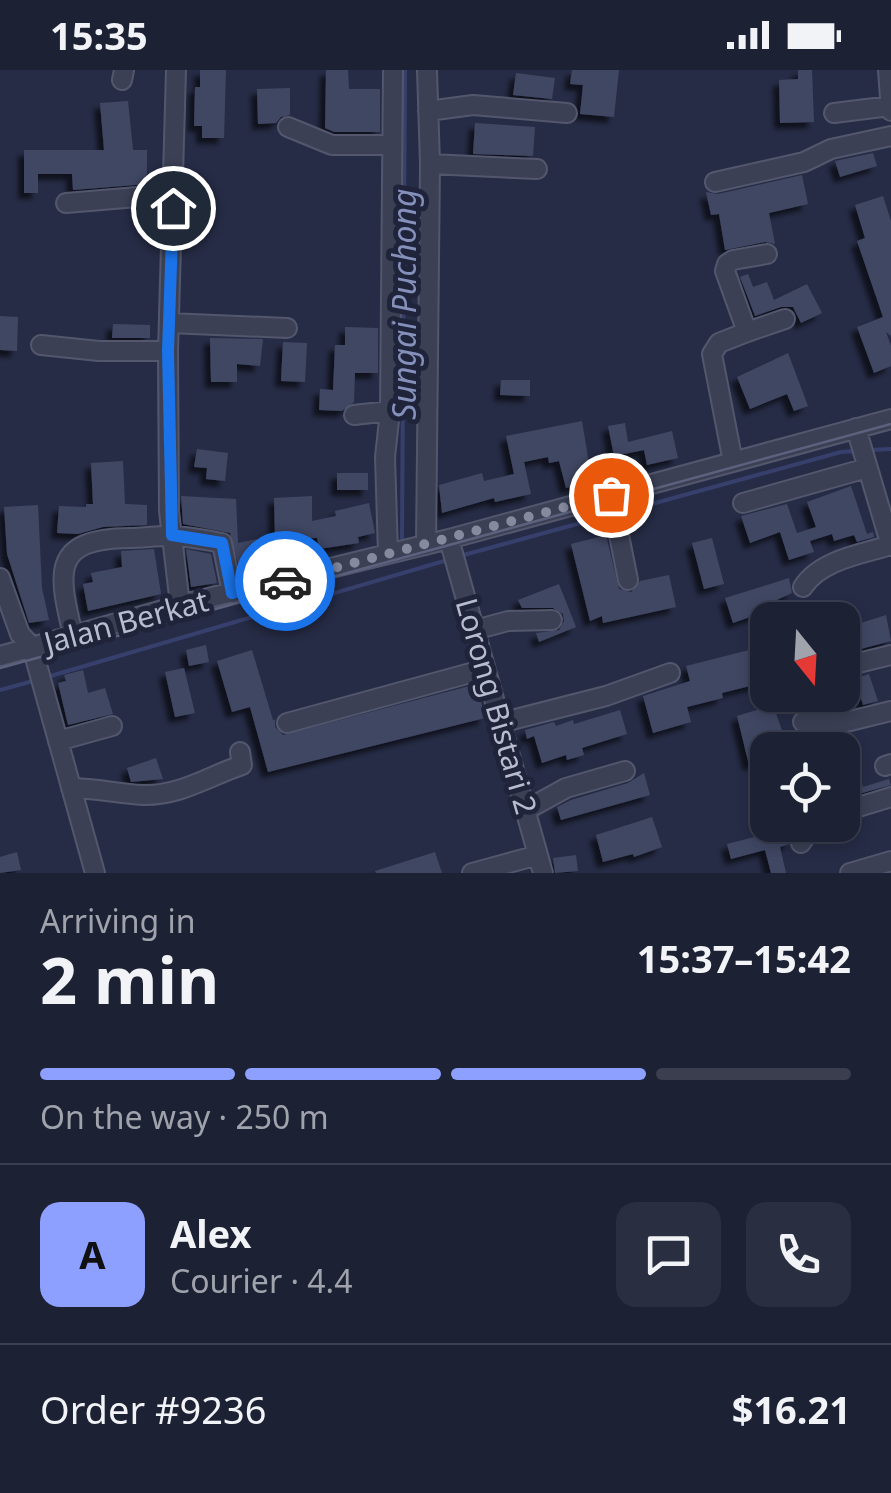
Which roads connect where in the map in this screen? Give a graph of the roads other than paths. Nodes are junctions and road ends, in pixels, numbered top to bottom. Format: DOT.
graph roads {
  1 [pos="176,70"];
  2 [pos="392,70"];
  3 [pos="427,70"];
  4 [pos="888,70"];
  5 [pos="891,108"];
  6 [pos="428,110"];
  7 [pos="566,113"];
  8 [pos="834,113"];
  9 [pos="288,127"];
  10 [pos="891,136"];
  11 [pos="392,145"];
  12 [pos="430,164"];
  13 [pos="537,169"];
  14 [pos="714,182"];
  15 [pos="66,203"];
  16 [pos="173,208"];
  17 [pos="767,254"];
  18 [pos="785,319"];
  19 [pos="169,323"];
  20 [pos="287,328"];
  21 [pos="747,332"];
  22 [pos="41,346"];
  23 [pos="168,351"];
  24 [pos="390,412"];
  25 [pos="354,415"];
  26 [pos="891,418"];
  27 [pos="858,434"];
  28 [pos="734,462"];
  29 [pos="866,465"];
  30 [pos="743,503"];
  31 [pos="613,506"];
  32 [pos="885,507"];
  33 [pos="172,535"];
  34 [pos="426,545"];
  35 [pos="451,545"];
  36 [pos="891,546"];
  37 [pos="388,554"];
  38 [pos="0,578"];
  39 [pos="628,580"];
  40 [pos="804,587"];
  41 [pos="232,593"];
  42 [pos="180,605"];
  43 [pos="552,620"];
  44 [pos="475,630"];
  45 [pos="73,635"];
  46 [pos="32,647"];
  47 [pos="0,656"];
  48 [pos="891,656"];
  49 [pos="860,663"];
  50 [pos="485,670"];
  51 [pos="670,673"];
  52 [pos="891,711"];
  53 [pos="802,722"];
  54 [pos="287,723"];
  55 [pos="500,723"];
  56 [pos="112,726"];
  57 [pos="58,740"];
  58 [pos="240,752"];
  59 [pos="625,771"];
  60 [pos="71,788"];
  61 [pos="891,798"];
  62 [pos="860,807"];
  63 [pos="526,810"];
  64 [pos="891,861"];
  65 [pos="540,864"];
  66 [pos="95,873"];
  67 [pos="472,873"];
  68 [pos="850,873"];
  1 -- 16 [label="street"];
  2 -- 11 [label="street"];
  3 -- 6 [label="street"];
  4 -- 5 [label="street"];
  5 -- 8 [label="street"];
  6 -- 7 [label="street"];
  6 -- 12 [label="street"];
  9 -- 11 [label="street"];
  10 -- 14 [label="street"];
  11 -- 24 [label="street"];
  12 -- 13 [label="street"];
  12 -- 34 [label="street"];
  15 -- 16 [label="street"];
  16 -- 19 [label="street"];
  17 -- 21 [label="street"];
  18 -- 21 [label="street"];
  19 -- 20 [label="street"];
  19 -- 23 [label="street"];
  21 -- 28 [label="street"];
  22 -- 23 [label="street"];
  23 -- 33 [label="street"];
  24 -- 25 [label="street"];
  24 -- 37 [label="street"];
  26 -- 27 [label="street, Jalan Berkat"];
  27 -- 28 [label="street, Jalan Berkat"];
  27 -- 29 [label="street"];
  28 -- 31 [label="street, Jalan Berkat"];
  29 -- 30 [label="street"];
  29 -- 32 [label="street"];
  31 -- 35 [label="street, Jalan Berkat"];
  31 -- 39 [label="street"];
  32 -- 36 [label="street"];
  33 -- 41 [label="street"];
  33 -- 42 [label="street"];
  33 -- 45 [label="street"];
  34 -- 35 [label="street, Jalan Berkat"];
  34 -- 37 [label="street, Jalan Berkat"];
  35 -- 44 [label="street, Lorong Bistari 2"];
  36 -- 40 [label="street"];
  37 -- 41 [label="street, Jalan Berkat"];
  38 -- 46 [label="street"];
  41 -- 42 [label="street, Jalan Berkat"];
  42 -- 45 [label="street, Jalan Berkat"];
  43 -- 44 [label="street"];
  44 -- 50 [label="street, Lorong Bistari 2"];
  45 -- 46 [label="street, Jalan Berkat"];
  46 -- 47 [label="street, Jalan Berkat"];
  46 -- 57 [label="street"];
  48 -- 49 [label="street"];
  50 -- 54 [label="street"];
  50 -- 55 [label="street, Lorong Bistari 2"];
  51 -- 55 [label="street"];
  52 -- 53 [label="street"];
  55 -- 63 [label="street, Lorong Bistari 2"];
  56 -- 57 [label="street"];
  57 -- 60 [label="street"];
  58 -- 60 [label="street"];
  59 -- 63 [label="street"];
  60 -- 66 [label="street"];
  61 -- 62 [label="street"];
  63 -- 65 [label="street, Lorong Bistari 2"];
  64 -- 68 [label="street"];
  65 -- 67 [label="street"];
}
